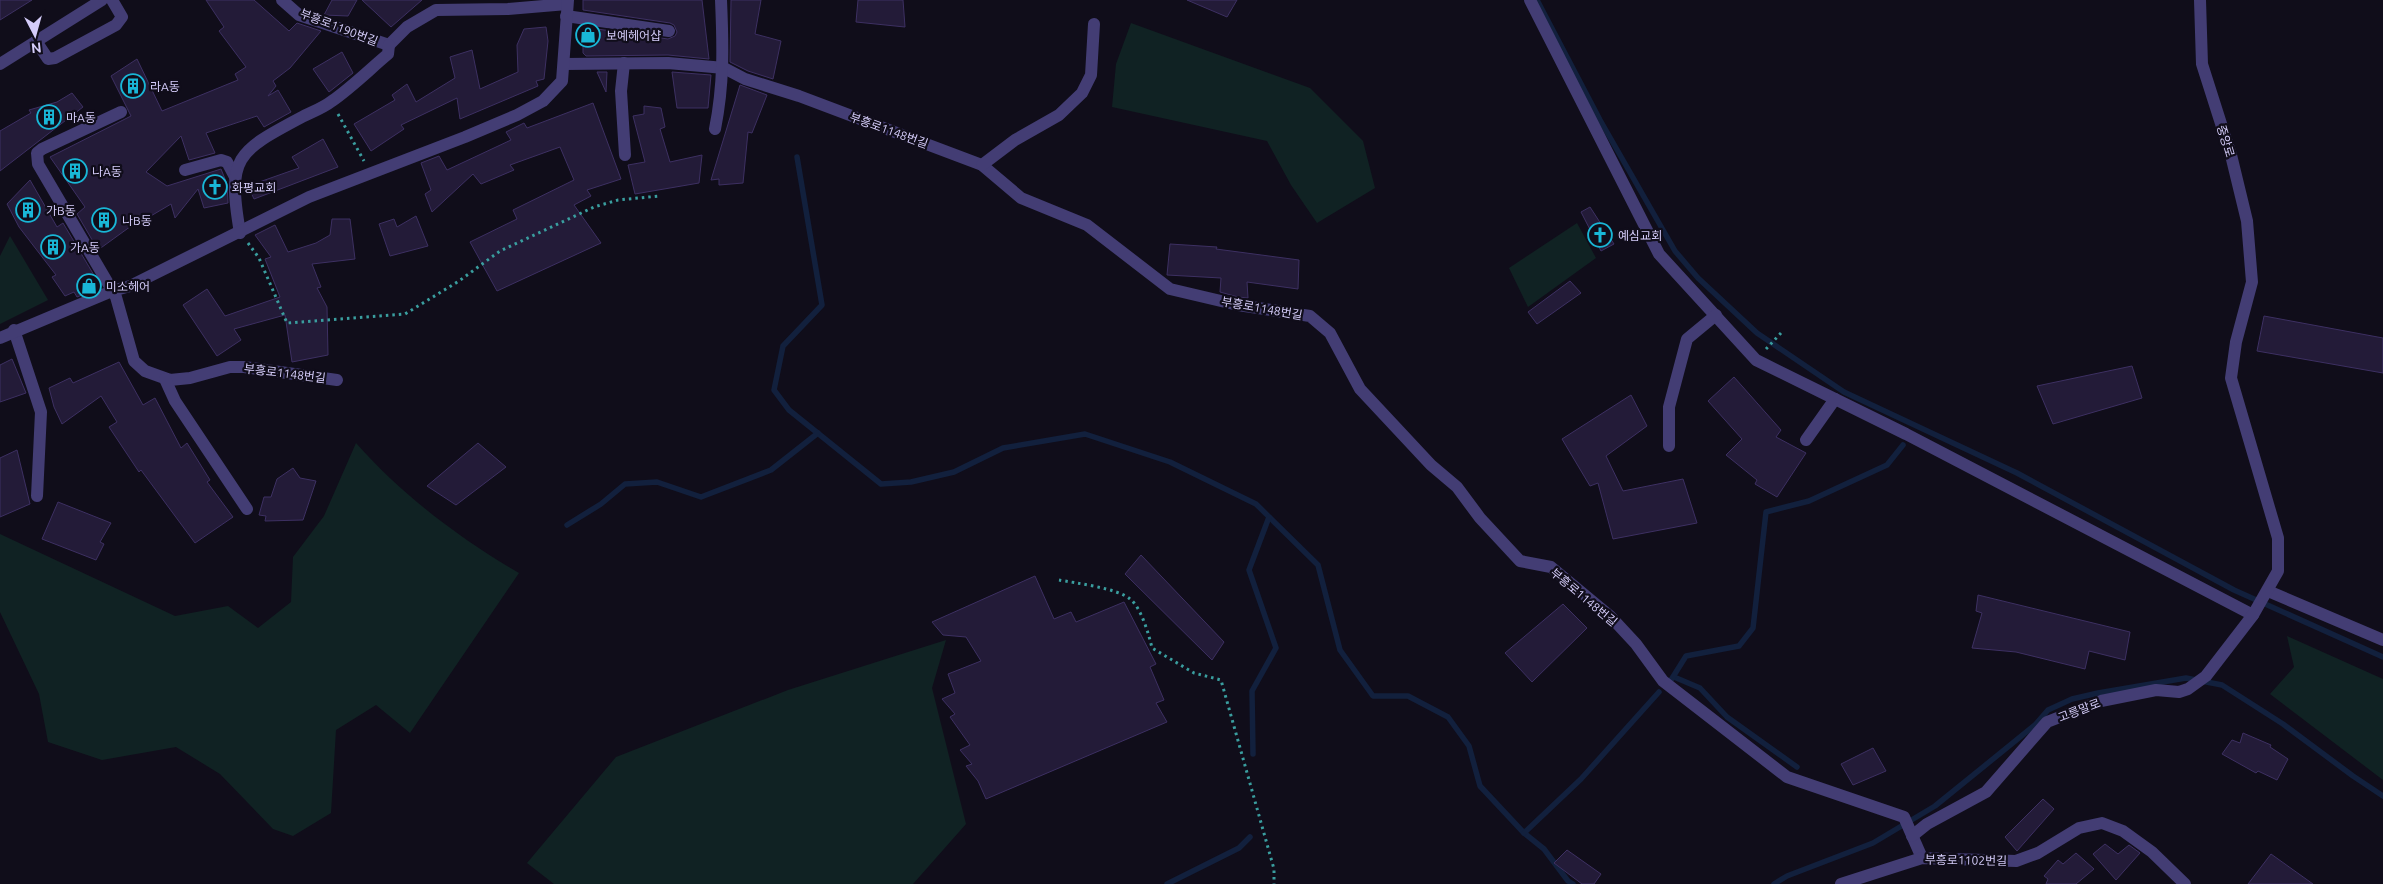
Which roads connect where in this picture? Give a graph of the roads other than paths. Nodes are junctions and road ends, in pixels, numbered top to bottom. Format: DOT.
graph roads {
  1 [pos="102,0"];
  2 [pos="112,0"];
  3 [pos="282,0"];
  4 [pos="721,0"];
  5 [pos="1530,0"];
  6 [pos="2200,0"];
  7 [pos="435,5"];
  8 [pos="567,6"];
  9 [pos="1094,24"];
  10 [pos="669,31"];
  11 [pos="36,41"];
  12 [pos="389,45"];
  13 [pos="624,63"];
  14 [pos="0,64"];
  15 [pos="564,64"];
  16 [pos="724,68"];
  17 [pos="121,112"];
  18 [pos="715,129"];
  19 [pos="625,155"];
  20 [pos="982,165"];
  21 [pos="185,170"];
  22 [pos="235,177"];
  23 [pos="240,233"];
  24 [pos="112,290"];
  25 [pos="1716,316"];
  26 [pos="14,330"];
  27 [pos="0,338"];
  28 [pos="165,379"];
  29 [pos="336,380"];
  30 [pos="1835,399"];
  31 [pos="1806,440"];
  32 [pos="1669,446"];
  33 [pos="37,496"];
  34 [pos="247,509"];
  35 [pos="2266,593"];
  36 [pos="2253,615"];
  37 [pos="2383,640"];
  38 [pos="1912,836"];
  39 [pos="1922,858"];
  40 [pos="1841,884"];
  41 [pos="2185,884"];
  1 -- 11 [label="street"];
  2 -- 11 [label="street"];
  3 -- 12 [label="street, 부흥로1190번길"];
  4 -- 16 [label="street"];
  5 -- 25 [label="street"];
  6 -- 35 [label="street, 중앙로"];
  7 -- 8 [label="street, 부흥로1190번길"];
  7 -- 12 [label="street, 부흥로1190번길"];
  8 -- 10 [label="street, 부흥로1190번길"];
  8 -- 15 [label="street"];
  9 -- 20 [label="street"];
  11 -- 14 [label="street"];
  12 -- 22 [label="street"];
  13 -- 15 [label="street, 부흥로1148번길"];
  13 -- 16 [label="street, 부흥로1148번길"];
  13 -- 19 [label="street"];
  15 -- 23 [label="street"];
  16 -- 18 [label="street"];
  16 -- 20 [label="street, 부흥로1148번길"];
  17 -- 24 [label="street, 부흥로1148번길"];
  20 -- 38 [label="street, 부흥로1148번길"];
  21 -- 22 [label="street"];
  22 -- 23 [label="street"];
  23 -- 24 [label="street"];
  24 -- 26 [label="street"];
  24 -- 28 [label="street, 부흥로1148번길"];
  25 -- 30 [label="street"];
  25 -- 32 [label="street"];
  26 -- 27 [label="street"];
  26 -- 33 [label="street"];
  28 -- 29 [label="street, 부흥로1148번길"];
  28 -- 34 [label="street"];
  30 -- 31 [label="street"];
  30 -- 36 [label="street"];
  35 -- 36 [label="street, 고릉말로"];
  35 -- 37 [label="street"];
  36 -- 38 [label="street, 고릉말로"];
  38 -- 39 [label="street"];
  39 -- 40 [label="street, 부흥로1102번길"];
  39 -- 41 [label="street, 부흥로1102번길"];
}
